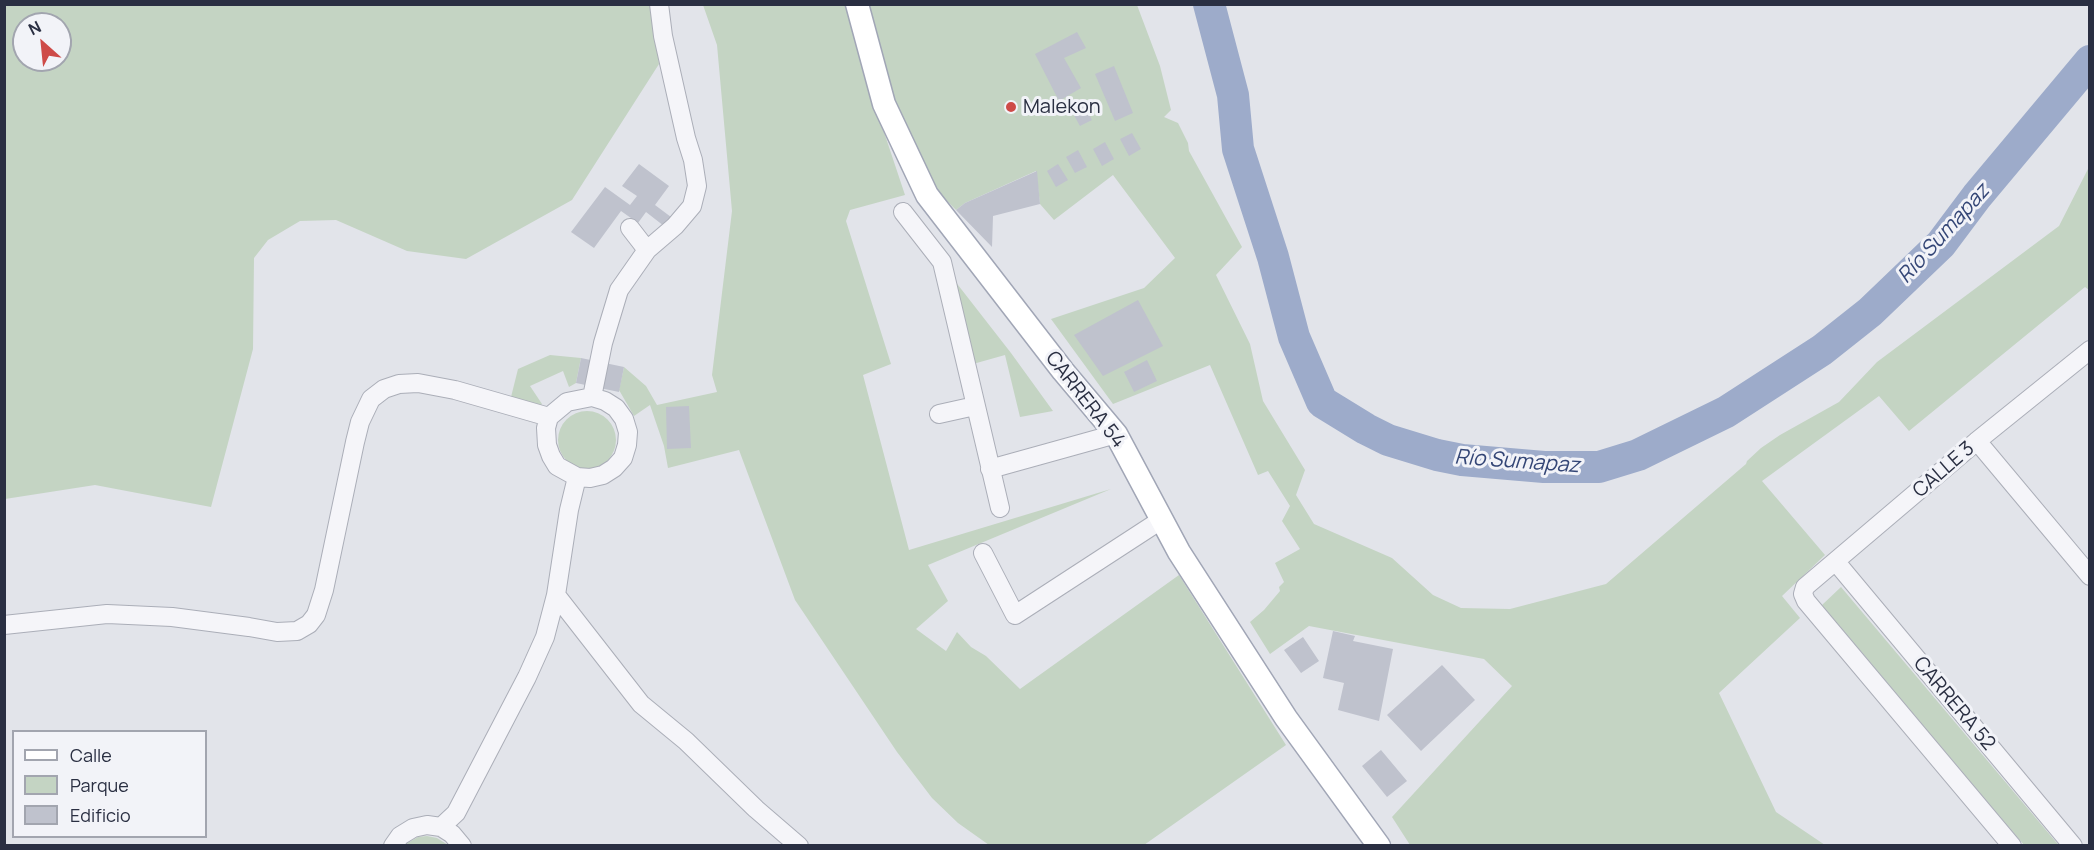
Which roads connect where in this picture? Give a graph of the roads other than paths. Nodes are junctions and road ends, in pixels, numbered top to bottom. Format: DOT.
graph roads {
  1 [pos="660,4"];
  2 [pos="857,4"];
  3 [pos="903,212"];
  4 [pos="630,228"];
  5 [pos="647,249"];
  6 [pos="2090,350"];
  7 [pos="592,397"];
  8 [pos="975,406"];
  9 [pos="939,414"];
  10 [pos="549,417"];
  11 [pos="1116,434"];
  12 [pos="1977,441"];
  13 [pos="990,469"];
  14 [pos="577,477"];
  15 [pos="1000,508"];
  16 [pos="1161,520"];
  17 [pos="983,554"];
  18 [pos="1836,562"];
  19 [pos="2090,576"];
  20 [pos="556,595"];
  21 [pos="4,625"];
  22 [pos="441,827"];
  23 [pos="393,846"];
  24 [pos="462,846"];
  25 [pos="799,846"];
  26 [pos="1378,846"];
  27 [pos="2012,846"];
  28 [pos="2073,846"];
  1 -- 5 [label="street"];
  2 -- 11 [label="main road, CARRERA 54"];
  3 -- 8 [label="street"];
  4 -- 5 [label="street"];
  5 -- 7 [label="street"];
  6 -- 12 [label="street, CALLE 3"];
  7 -- 10 [label="street"];
  7 -- 14 [label="street"];
  8 -- 9 [label="street"];
  8 -- 13 [label="street"];
  10 -- 14 [label="street"];
  10 -- 21 [label="street"];
  11 -- 13 [label="street"];
  11 -- 16 [label="main road, CARRERA 54"];
  12 -- 18 [label="street, CALLE 3"];
  12 -- 19 [label="street"];
  13 -- 15 [label="street"];
  14 -- 20 [label="street"];
  16 -- 17 [label="street"];
  16 -- 26 [label="main road, CARRERA 54"];
  18 -- 27 [label="street, CALLE 3"];
  18 -- 28 [label="street, CARRERA 52"];
  20 -- 22 [label="street"];
  20 -- 25 [label="street"];
  22 -- 23 [label="street"];
  22 -- 24 [label="street"];
}
